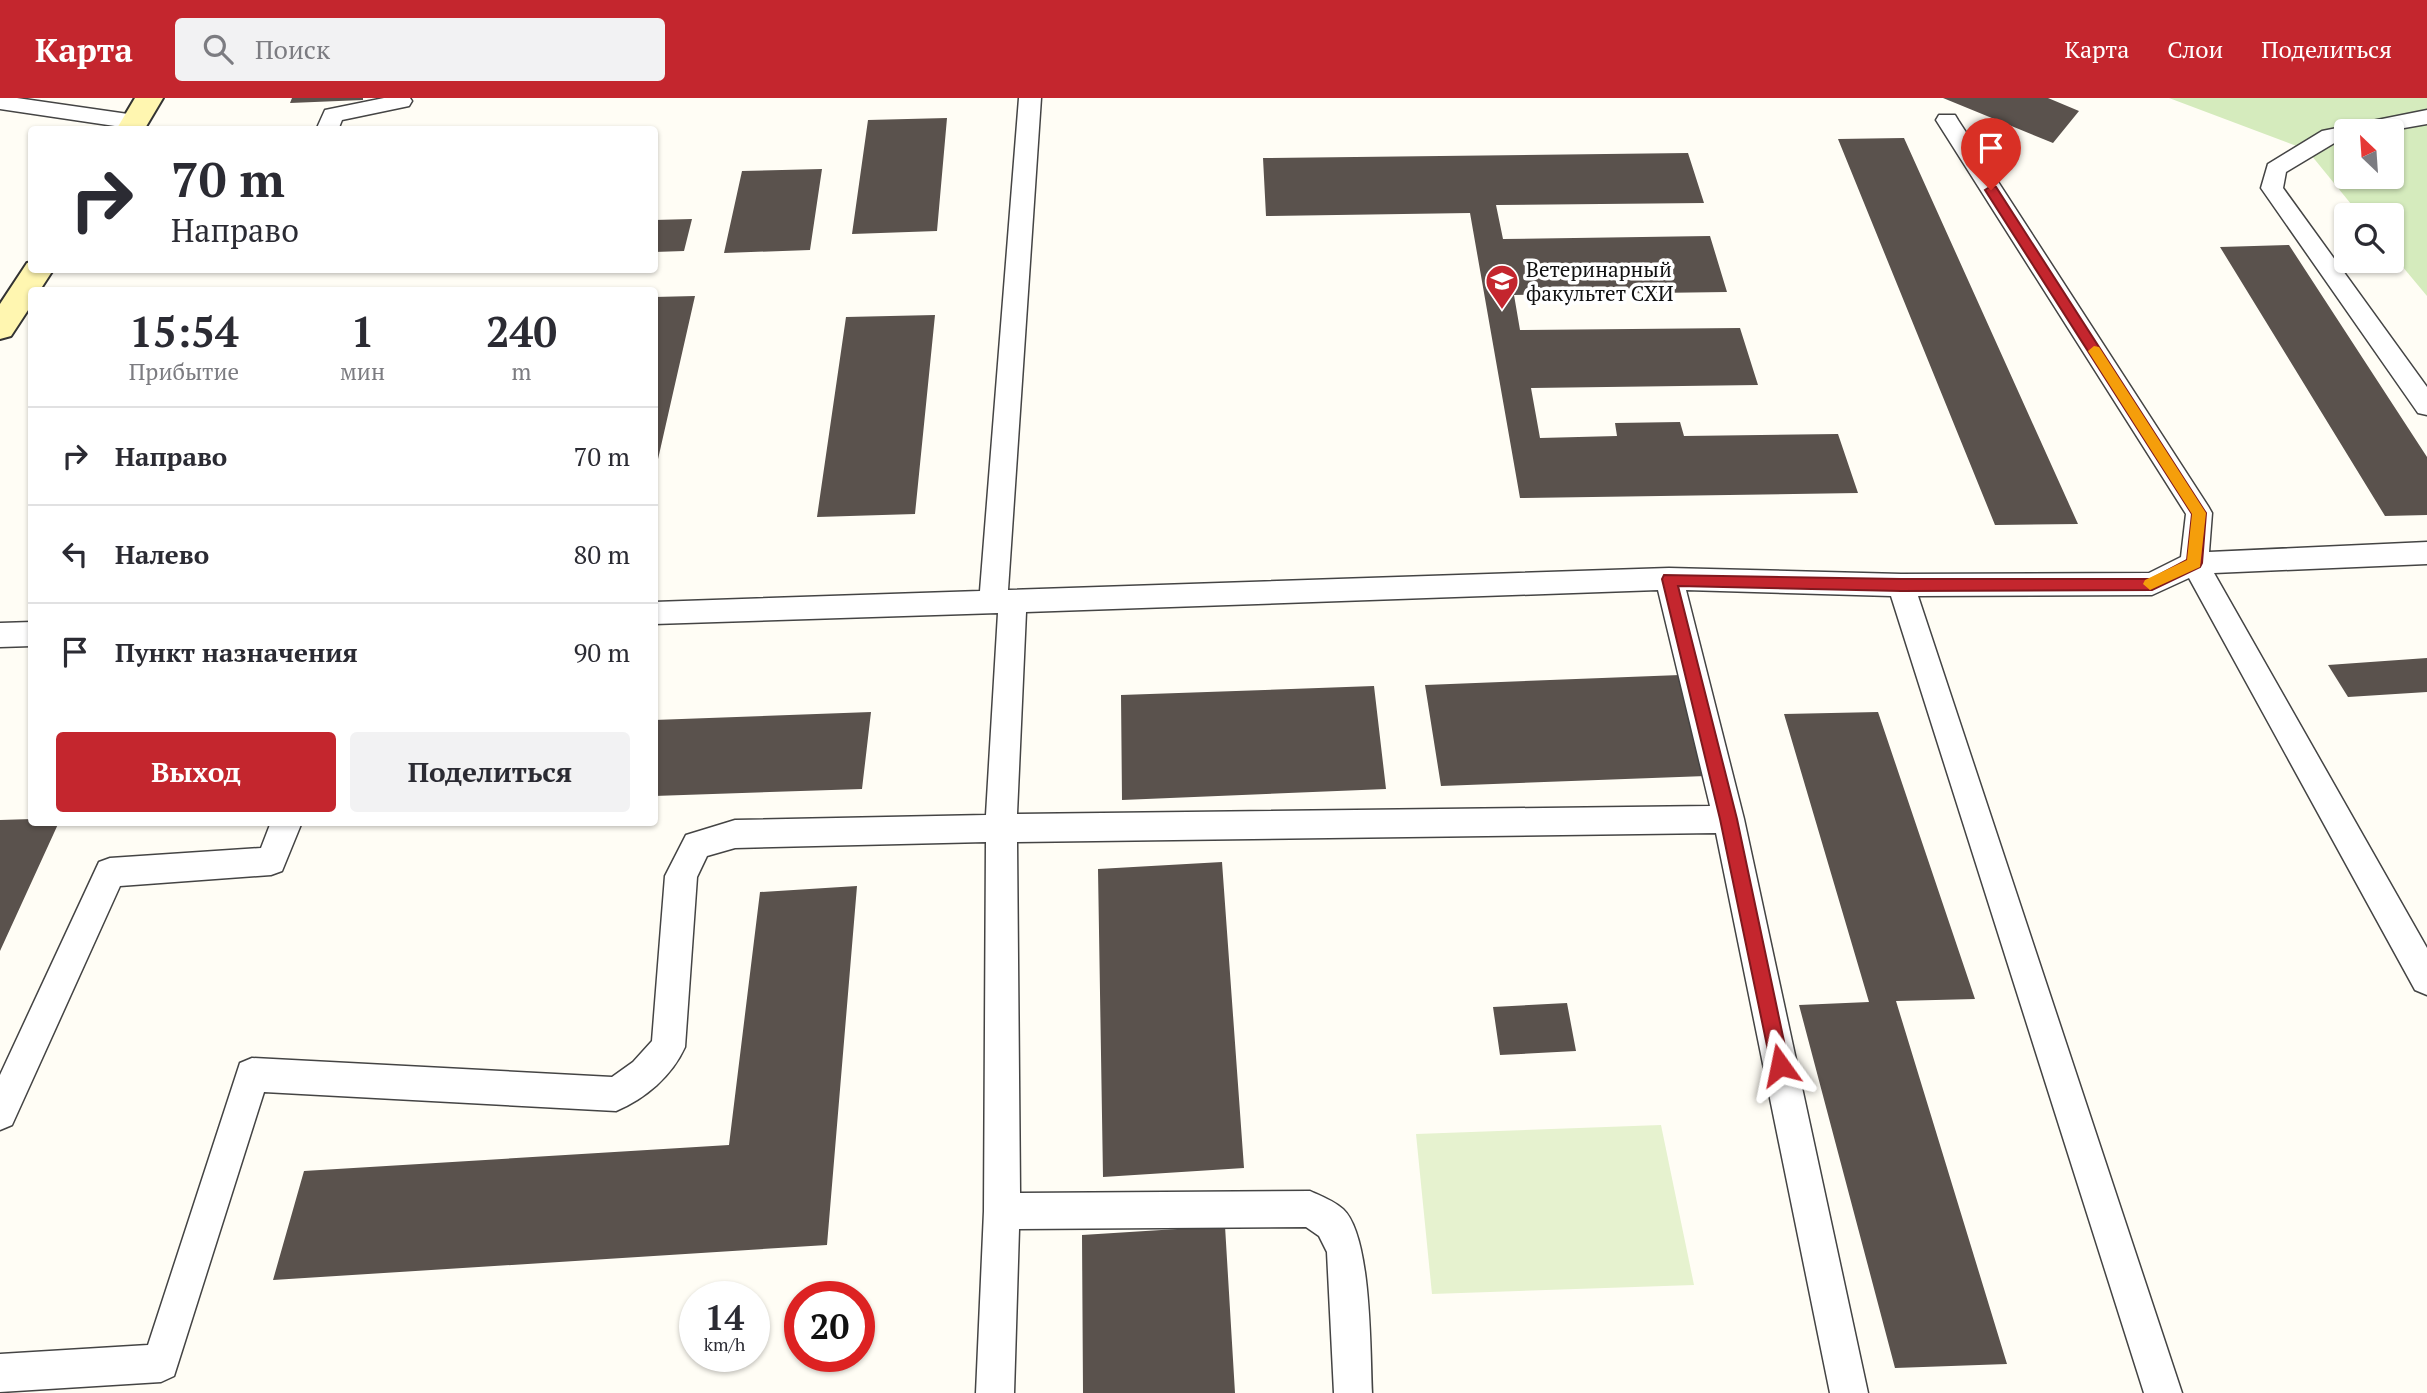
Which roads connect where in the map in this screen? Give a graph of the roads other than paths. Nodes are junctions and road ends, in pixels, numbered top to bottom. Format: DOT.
graph roads {
  1 [pos="149,98"];
  2 [pos="1030,98"];
  3 [pos="403,99"];
  4 [pos="0,102"];
  5 [pos="2427,117"];
  6 [pos="1947,120"];
  7 [pos="2404,121"];
  8 [pos="132,126"];
  9 [pos="328,126"];
  10 [pos="370,126"];
  11 [pos="2334,135"];
  12 [pos="36,273"];
  13 [pos="0,328"];
  14 [pos="2427,406"];
  15 [pos="2427,553"];
  16 [pos="2194,563"];
  17 [pos="1669,579"];
  18 [pos="1901,585"];
  19 [pos="1003,601"];
  20 [pos="658,613"];
  21 [pos="28,634"];
  22 [pos="0,635"];
  23 [pos="1729,819"];
  24 [pos="284,826"];
  25 [pos="1001,828"];
  26 [pos="2427,979"];
  27 [pos="0,1113"];
  28 [pos="1002,1211"];
  29 [pos="0,1373"];
  30 [pos="995,1393"];
  31 [pos="1353,1393"];
  32 [pos="1849,1393"];
  33 [pos="2162,1393"];
  1 -- 8 [label="main road"];
  2 -- 19 [label="lane"];
  3 -- 9 [label="lane"];
  3 -- 10 [label="lane"];
  4 -- 8 [label="lane"];
  5 -- 7 [label="lane"];
  6 -- 16 [label="lane"];
  11 -- 14 [label="lane"];
  12 -- 13 [label="main road"];
  15 -- 16 [label="lane"];
  16 -- 18 [label="lane"];
  16 -- 26 [label="lane"];
  17 -- 18 [label="lane"];
  17 -- 19 [label="lane"];
  17 -- 23 [label="lane"];
  18 -- 33 [label="lane"];
  19 -- 20 [label="lane"];
  19 -- 25 [label="lane"];
  21 -- 22 [label="lane"];
  23 -- 25 [label="lane"];
  23 -- 32 [label="lane"];
  24 -- 27 [label="lane"];
  25 -- 28 [label="lane"];
  25 -- 29 [label="lane"];
  28 -- 30 [label="lane"];
  28 -- 31 [label="lane"];
}
